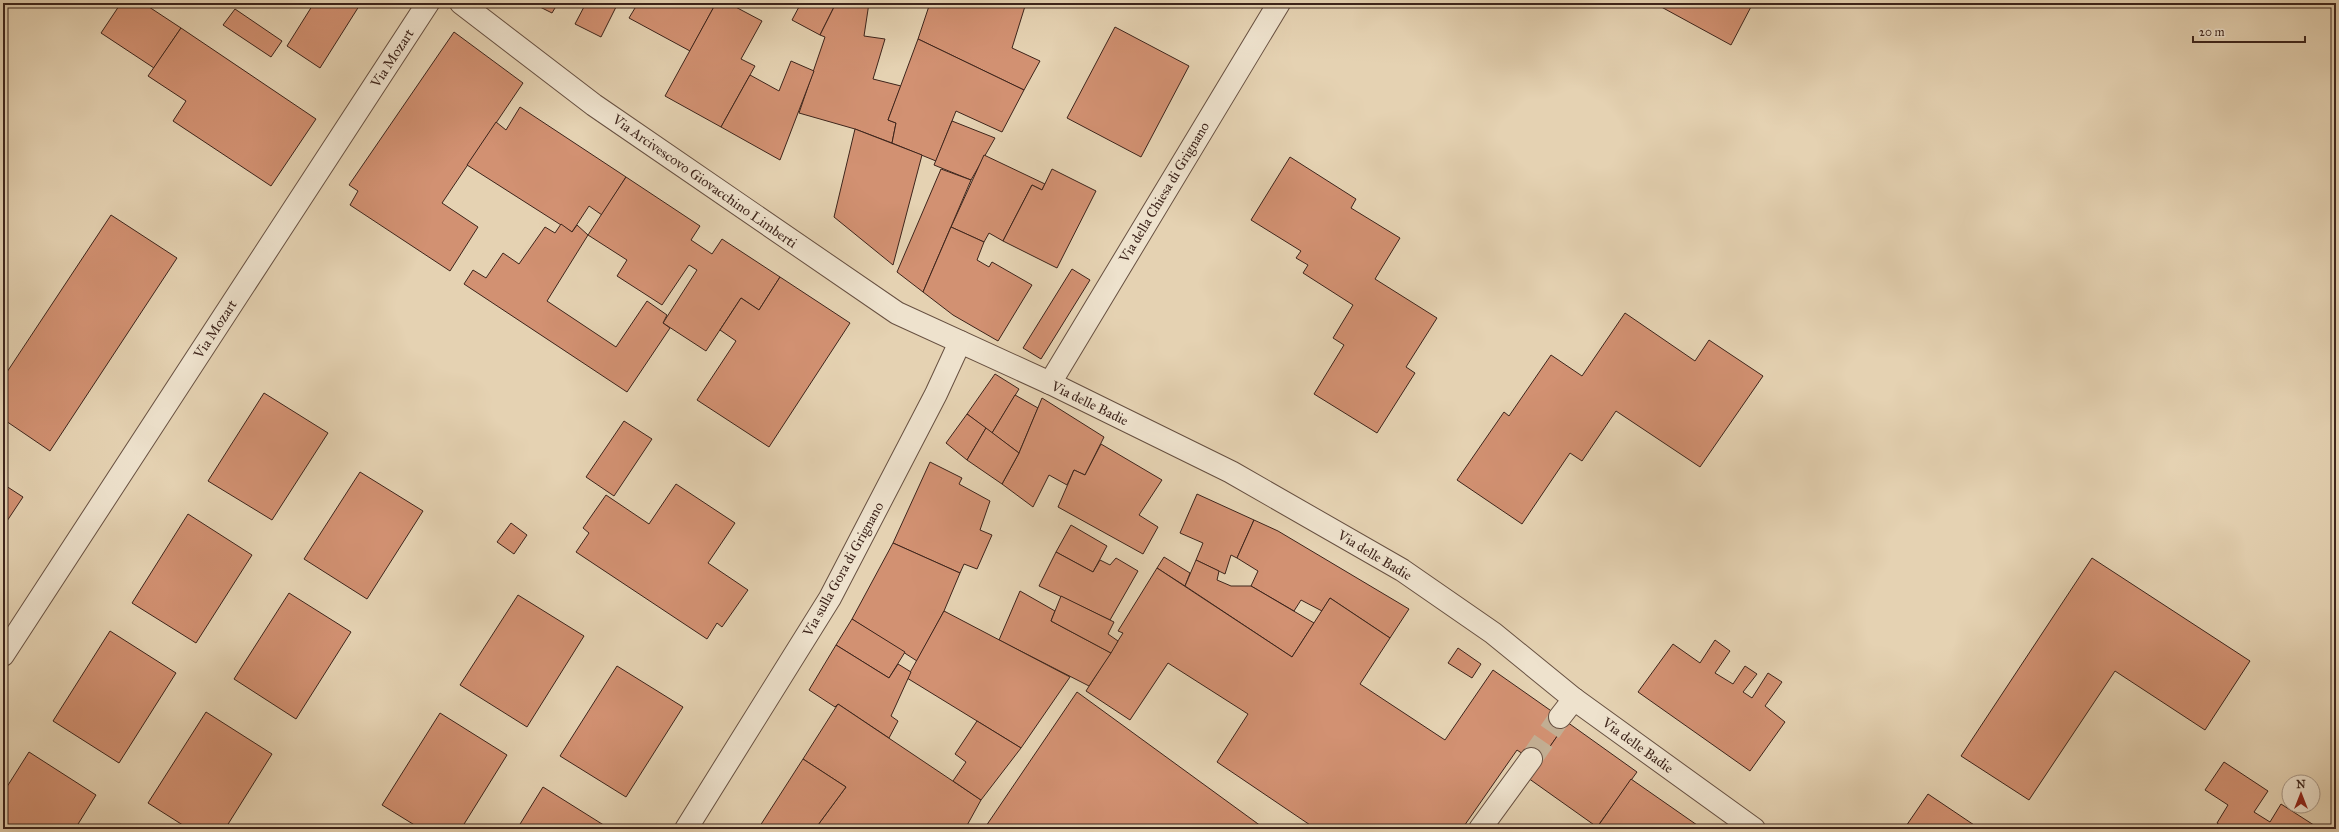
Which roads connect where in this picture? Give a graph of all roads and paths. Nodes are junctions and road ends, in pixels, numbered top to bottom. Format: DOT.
graph roads {
  1 [pos="428,3"];
  2 [pos="461,3"];
  3 [pos="1279,3"];
  4 [pos="960,342"];
  5 [pos="1050,382"];
  6 [pos="3,655"];
  7 [pos="1574,699"];
  8 [pos="1560,717"];
  9 [pos="1531,759"];
  10 [pos="686,829"];
  11 [pos="1480,829"];
  12 [pos="1754,829"];
  1 -- 6 [label="street, Via Mozart"];
  2 -- 4 [label="street, Via Arcivescovo Giovacchino Limberti"];
  3 -- 5 [label="street, Via della Chiesa di Grignano"];
  4 -- 5 [label="street, Via delle Badie"];
  4 -- 10 [label="street, Via sulla Gora di Grignano"];
  5 -- 7 [label="street, Via delle Badie"];
  7 -- 8 [label="street"];
  7 -- 12 [label="street, Via delle Badie"];
  9 -- 11 [label="street"];
}
